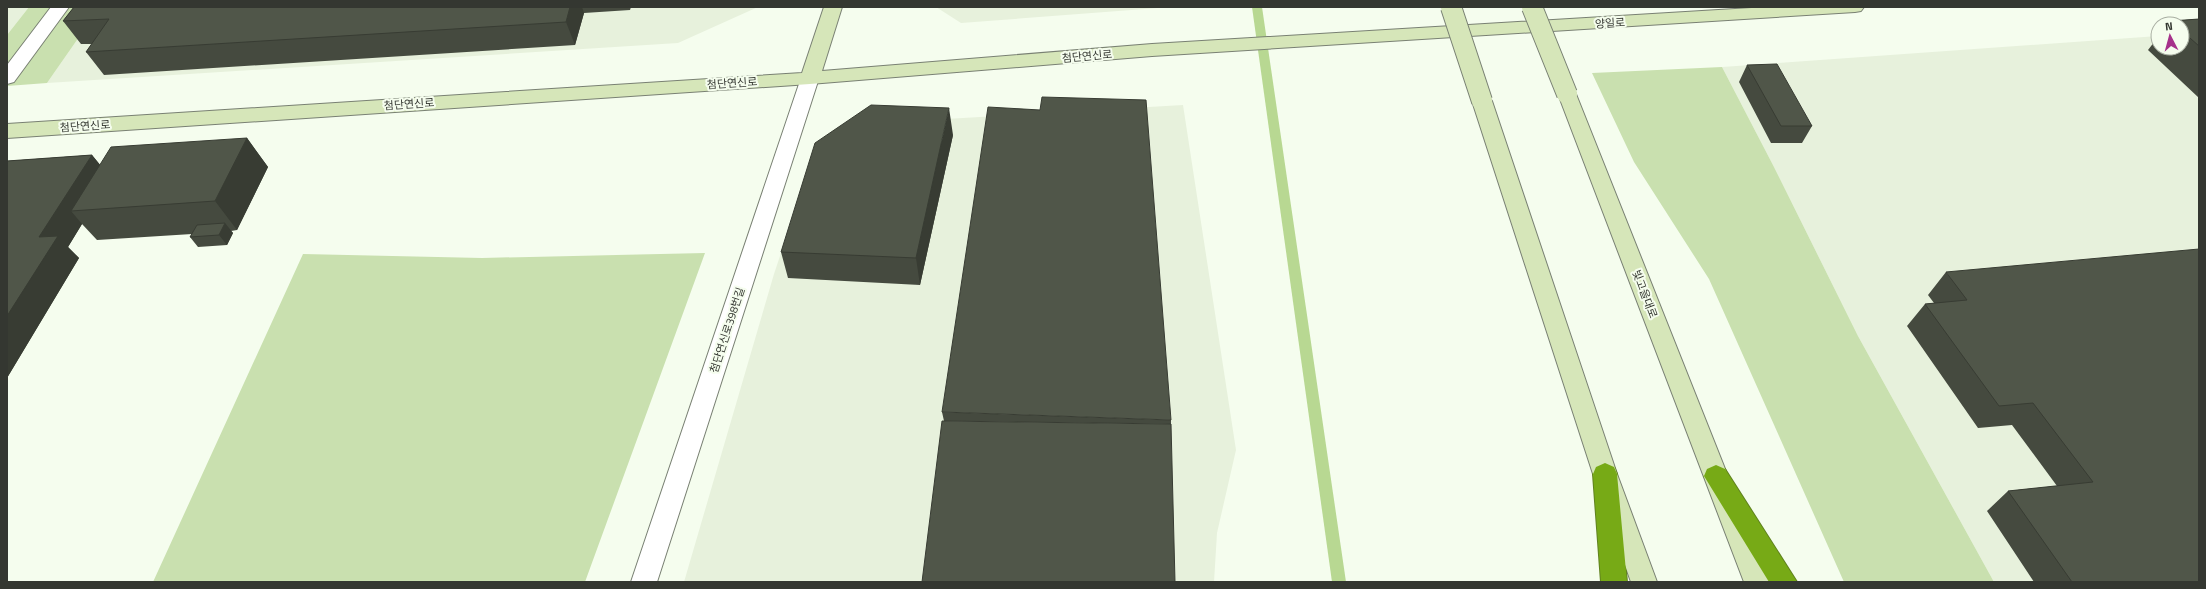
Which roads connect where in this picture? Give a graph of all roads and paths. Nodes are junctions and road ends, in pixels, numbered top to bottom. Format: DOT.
graph roads {
  1 [pos="60,7"];
  2 [pos="833,7"];
  3 [pos="1451,7"];
  4 [pos="1532,7"];
  5 [pos="1855,7"];
  6 [pos="1365,37"];
  7 [pos="7,78"];
  8 [pos="810,78"];
  9 [pos="7,131"];
  10 [pos="1606,474"];
  11 [pos="1716,476"];
  12 [pos="644,582"];
  13 [pos="1614,582"];
  14 [pos="1644,582"];
  15 [pos="1757,582"];
  16 [pos="1784,582"];
  1 -- 7 [label="street"];
  2 -- 8 [label="main road"];
  3 -- 10 [label="main road, bridge"];
  4 -- 11 [label="main road, 빛고을대로, bridge"];
  5 -- 6 [label="main road, 양일로"];
  6 -- 8 [label="main road, 첨단연신로"];
  8 -- 9 [label="main road, 첨단연신로"];
  8 -- 12 [label="street, 첨단연신로398번길"];
  10 -- 13 [label="highway"];
  10 -- 14 [label="main road"];
  11 -- 15 [label="main road, 빛고을대로"];
  11 -- 16 [label="highway"];
}
